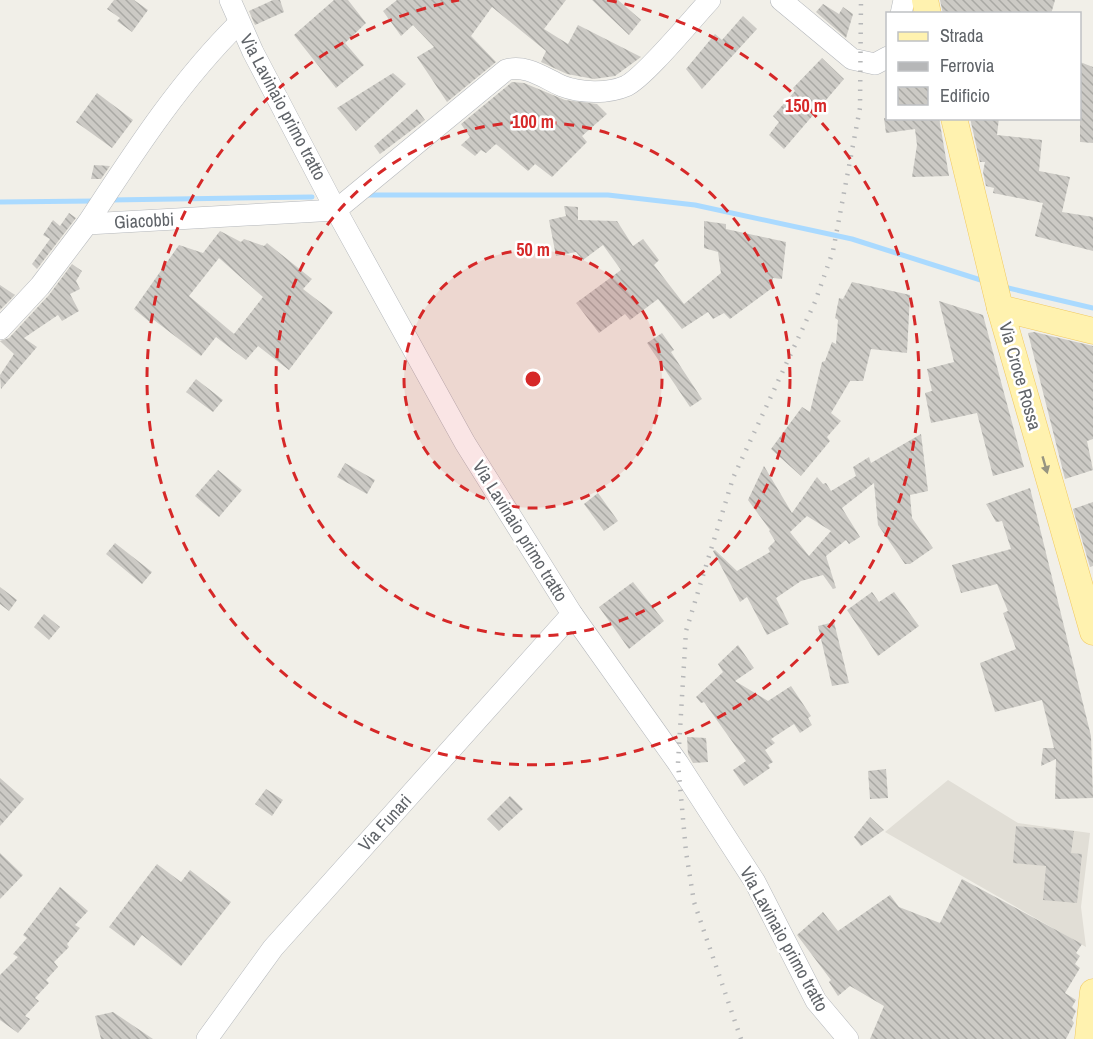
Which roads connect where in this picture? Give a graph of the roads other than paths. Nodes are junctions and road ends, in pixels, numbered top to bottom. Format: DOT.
graph roads {
  1 [pos="230,0"];
  2 [pos="710,0"];
  3 [pos="781,0"];
  4 [pos="239,23"];
  5 [pos="886,58"];
  6 [pos="954,120"];
  7 [pos="336,210"];
  8 [pos="91,218"];
  9 [pos="999,304"];
  10 [pos="0,329"];
  11 [pos="1093,331"];
  12 [pos="572,614"];
  13 [pos="1093,632"];
  14 [pos="1093,992"];
  15 [pos="207,1039"];
  16 [pos="848,1039"];
  17 [pos="1088,1039"];
  1 -- 4 [label="street, Via Lavinaio primo tratto"];
  2 -- 7 [label="street"];
  3 -- 5 [label="street"];
  4 -- 7 [label="street, Via Lavinaio primo tratto"];
  4 -- 8 [label="street"];
  6 -- 9 [label="main road, Via Croce Rossa"];
  7 -- 8 [label="street, Giacobbi"];
  7 -- 12 [label="street, Via Lavinaio primo tratto"];
  8 -- 10 [label="street"];
  9 -- 11 [label="main road"];
  9 -- 13 [label="main road, Via Croce Rossa, one-way"];
  12 -- 15 [label="street, Via Funari"];
  12 -- 16 [label="street, Via Lavinaio primo tratto"];
  14 -- 17 [label="main road"];
}
